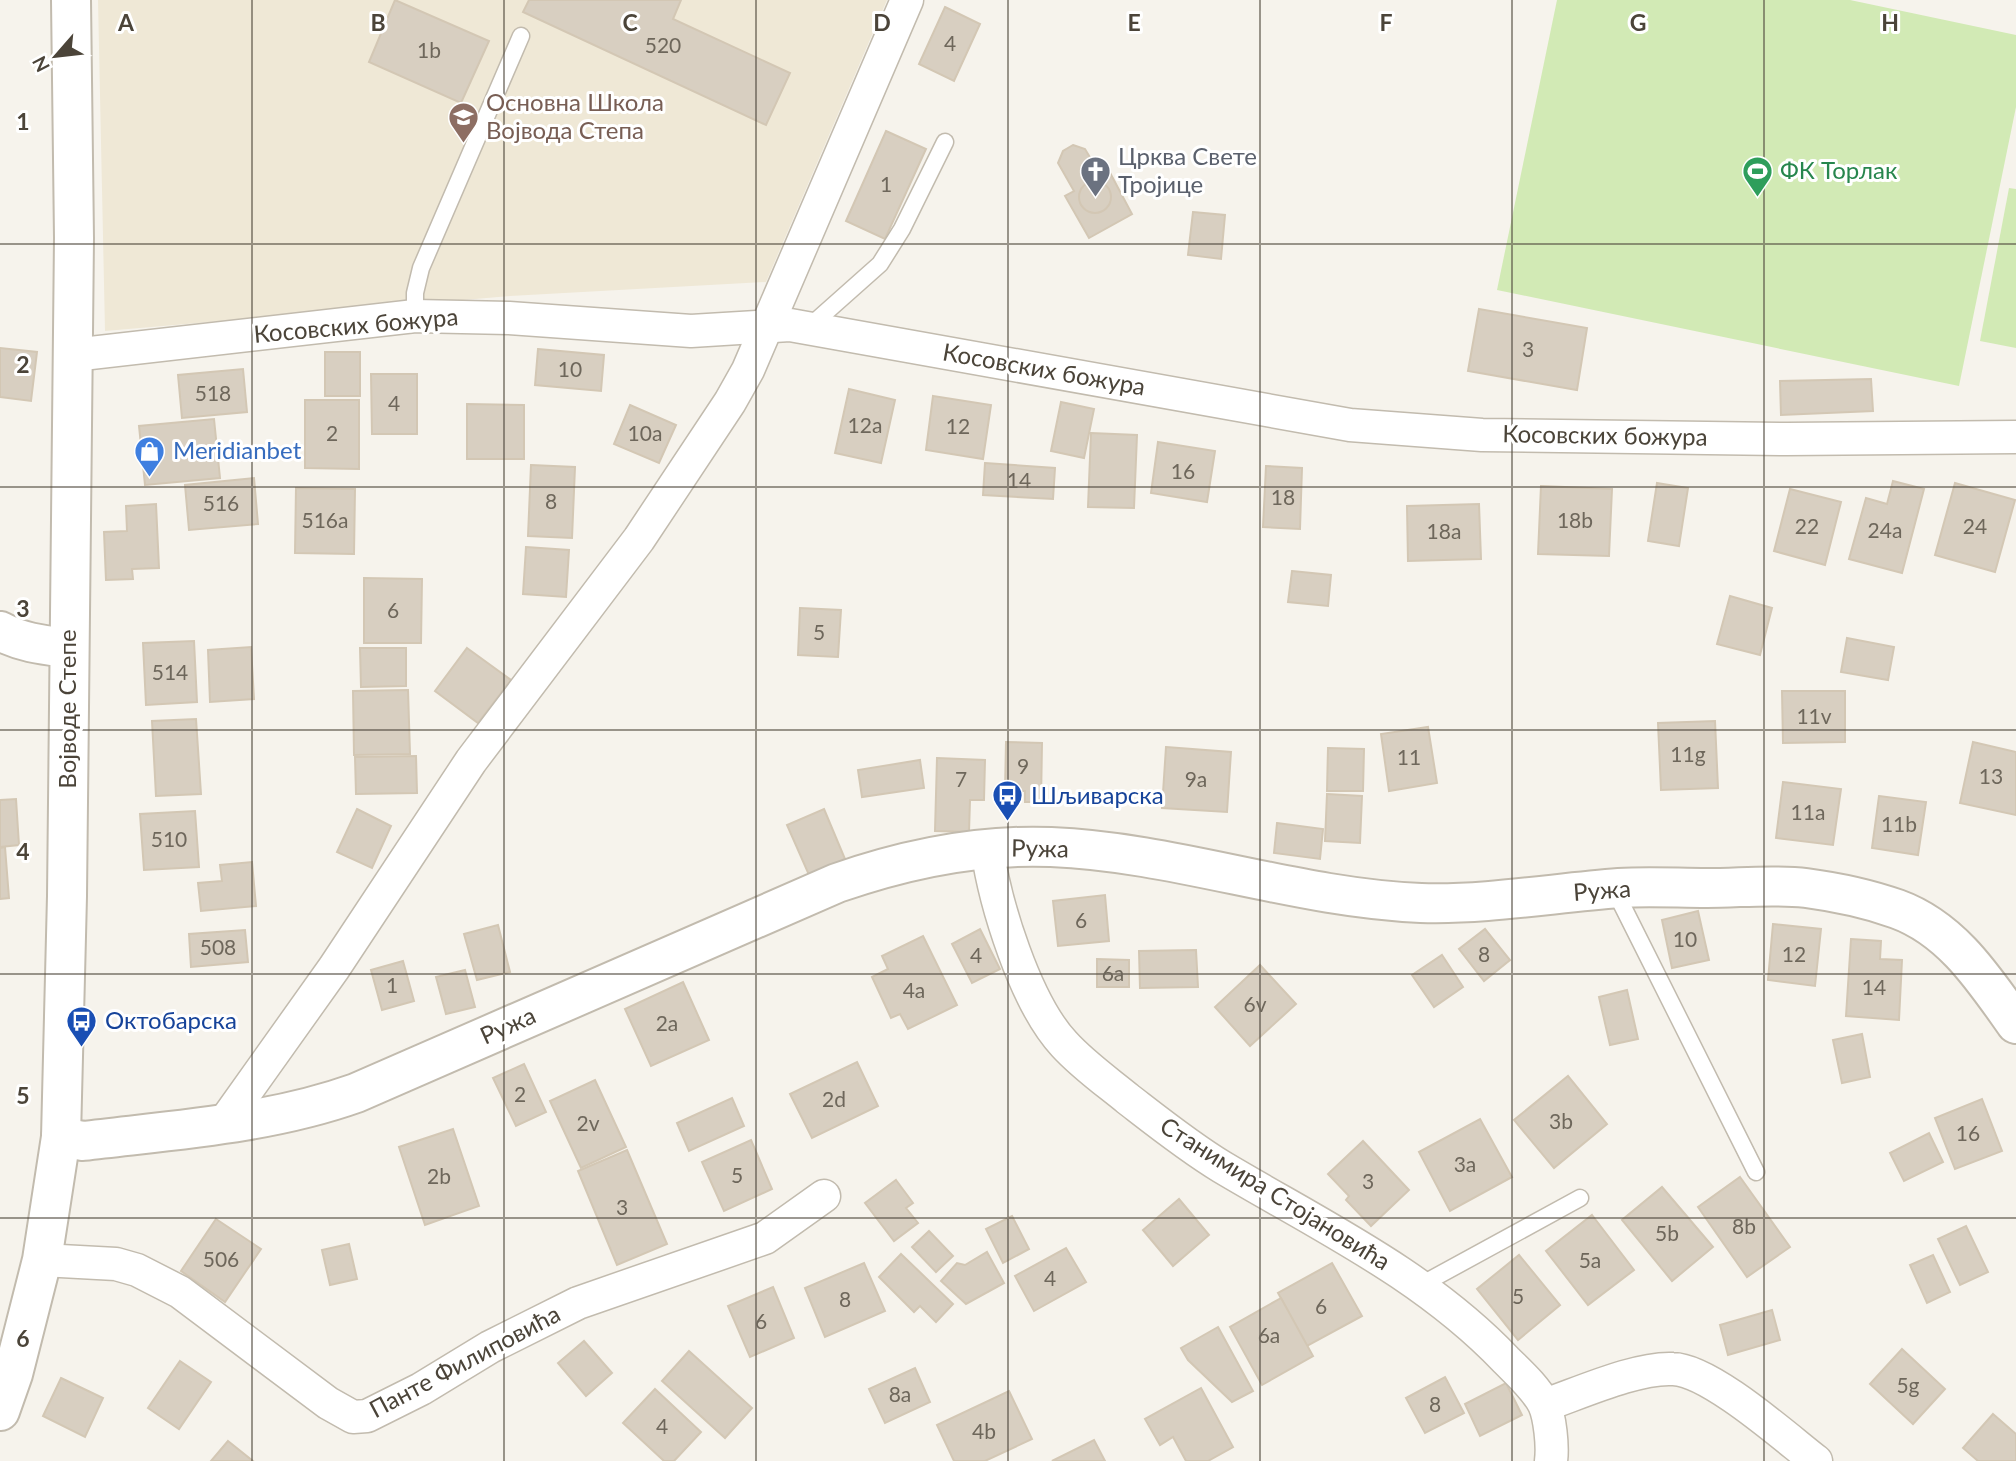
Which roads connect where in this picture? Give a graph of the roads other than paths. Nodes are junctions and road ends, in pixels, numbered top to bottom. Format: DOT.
graph roads {
  1 [pos="71,0"];
  2 [pos="907,0"];
  3 [pos="521,36"];
  4 [pos="945,142"];
  5 [pos="415,316"];
  6 [pos="766,325"];
  7 [pos="808,328"];
  8 [pos="73,355"];
  9 [pos="2016,437"];
  10 [pos="0,631"];
  11 [pos="68,648"];
  12 [pos="987,848"];
  13 [pos="1614,888"];
  14 [pos="2016,1024"];
  15 [pos="223,1124"];
  16 [pos="61,1137"];
  17 [pos="1756,1172"];
  18 [pos="824,1196"];
  19 [pos="1580,1198"];
  20 [pos="42,1260"];
  21 [pos="1419,1286"];
  22 [pos="1545,1405"];
  23 [pos="0,1411"];
  24 [pos="1551,1461"];
  25 [pos="1816,1461"];
  1 -- 8 [label="street, Војводе Степе"];
  2 -- 6 [label="street"];
  3 -- 5 [label="lane"];
  4 -- 7 [label="lane"];
  5 -- 6 [label="street, Косовских божура"];
  5 -- 8 [label="street, Косовских божура"];
  6 -- 7 [label="street, Косовских божура"];
  6 -- 15 [label="street"];
  7 -- 9 [label="street, Косовских божура"];
  8 -- 11 [label="street, Војводе Степе"];
  10 -- 11 [label="street"];
  11 -- 16 [label="street, Војводе Степе"];
  12 -- 13 [label="street, Ружа"];
  12 -- 15 [label="street, Ружа"];
  12 -- 21 [label="street, Станимира Стојановића"];
  13 -- 14 [label="street, Ружа"];
  13 -- 17 [label="lane"];
  15 -- 16 [label="street, Ружа"];
  16 -- 20 [label="street, Војводе Степе"];
  18 -- 20 [label="street, Панте Филиповића"];
  19 -- 21 [label="lane"];
  20 -- 23 [label="street, Војводе Степе"];
  21 -- 22 [label="street, Станимира Стојановића"];
  22 -- 24 [label="street, Станимира Стојановића"];
  22 -- 25 [label="street"];
}
